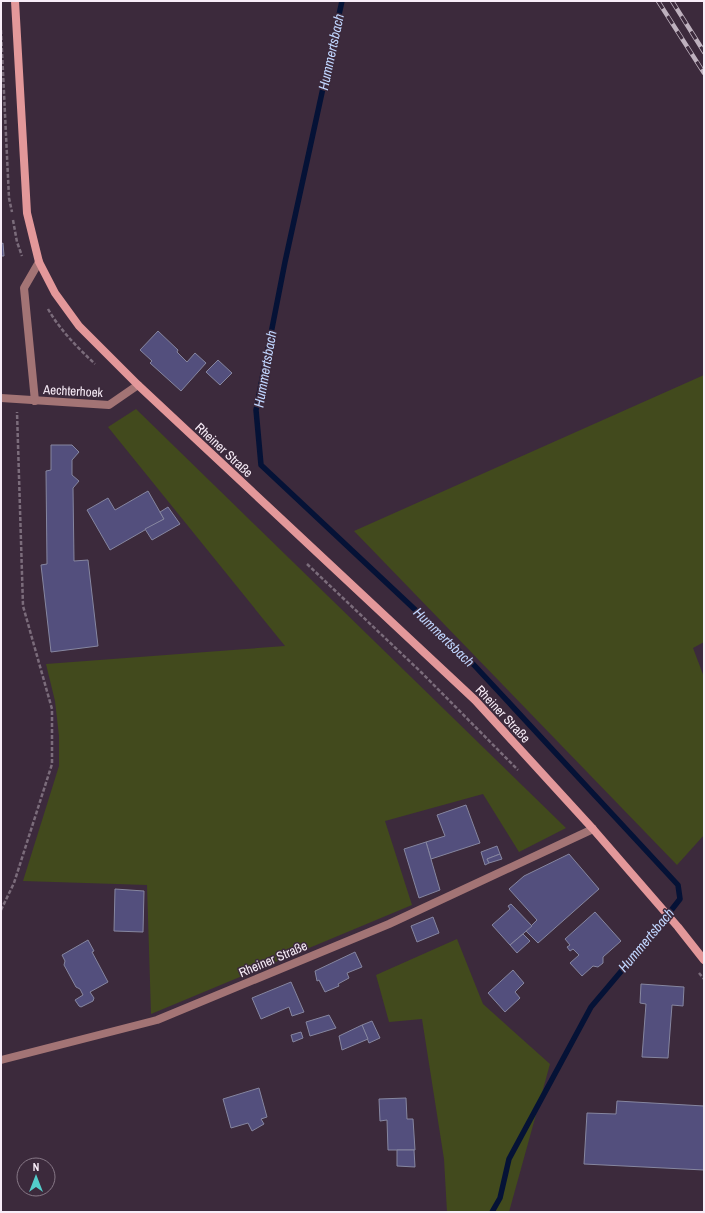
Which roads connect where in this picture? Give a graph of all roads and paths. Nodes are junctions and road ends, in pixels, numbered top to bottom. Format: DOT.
graph roads {
  1 [pos="15,1"];
  2 [pos="39,262"];
  3 [pos="138,385"];
  4 [pos="1,398"];
  5 [pos="17,400"];
  6 [pos="35,401"];
  7 [pos="593,829"];
  8 [pos="1,910"];
  9 [pos="704,960"];
  10 [pos="1,1060"];
  1 -- 2 [label="street, Rheiner Straße"];
  2 -- 3 [label="street, Rheiner Straße"];
  2 -- 6 [label="street"];
  3 -- 6 [label="street, Aechterhoek"];
  3 -- 7 [label="street, Rheiner Straße"];
  4 -- 5 [label="street, Aechterhoek"];
  5 -- 6 [label="street, Aechterhoek"];
  5 -- 8 [label="path"];
  7 -- 9 [label="street, Rheiner Straße"];
  7 -- 10 [label="street, Rheiner Straße"];
}
